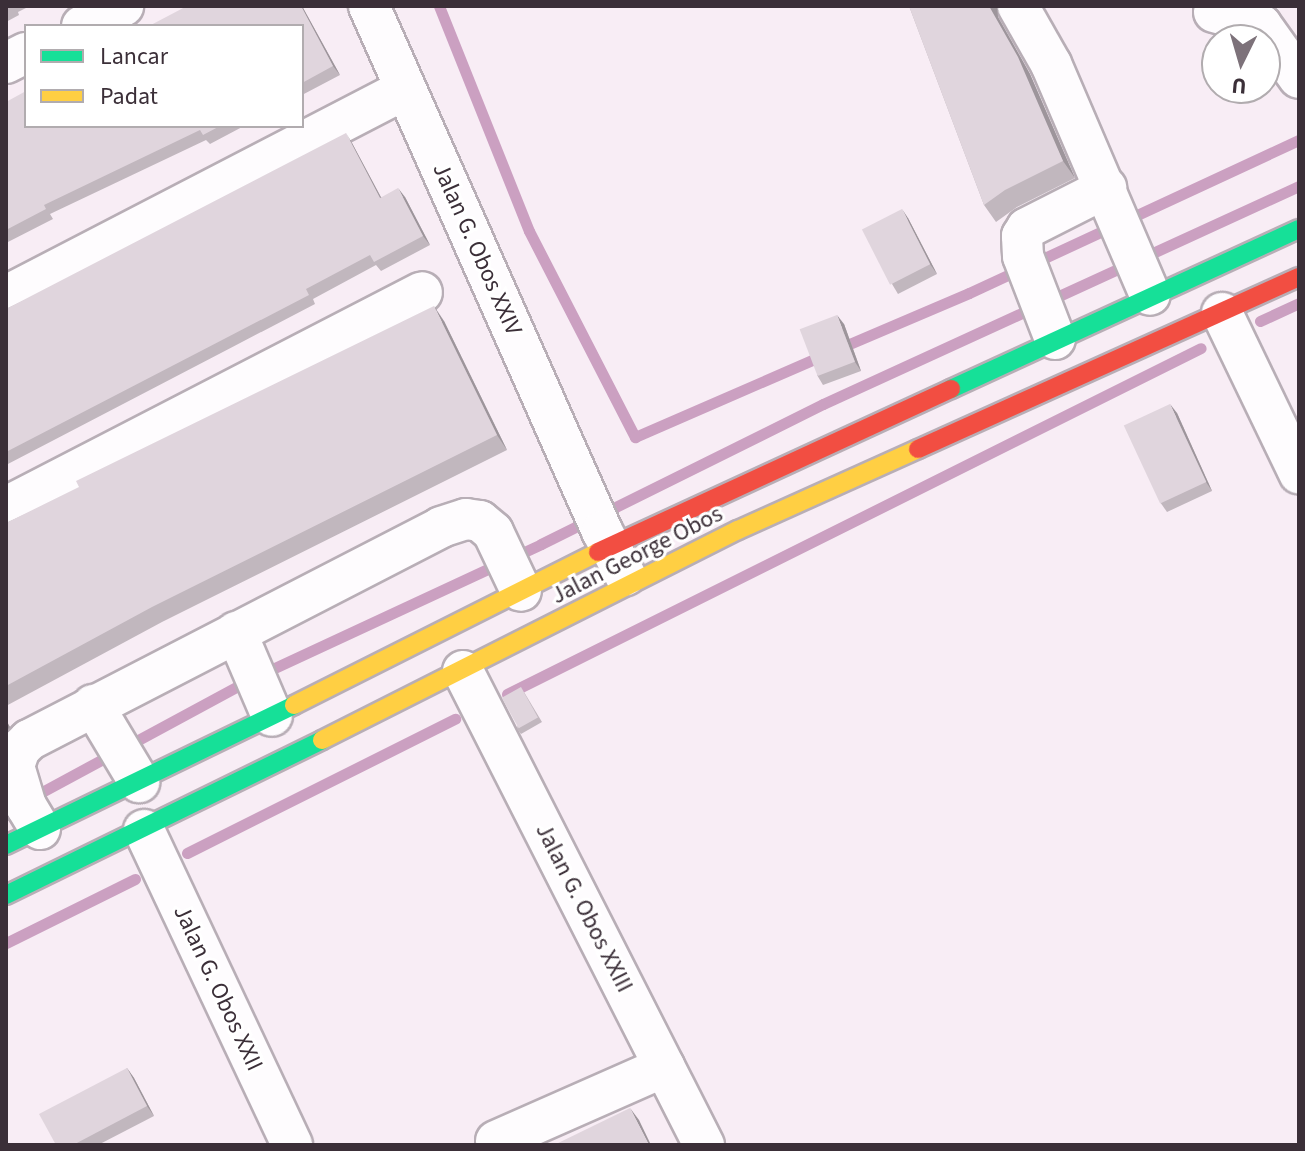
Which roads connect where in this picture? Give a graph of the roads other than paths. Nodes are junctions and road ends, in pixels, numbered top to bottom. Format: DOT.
graph roads {
  1 [pos="123,6"];
  2 [pos="369,6"];
  3 [pos="1018,6"];
  4 [pos="1214,12"];
  5 [pos="86,24"];
  6 [pos="24,54"];
  7 [pos="6,63"];
  8 [pos="1299,78"];
  9 [pos="406,89"];
  10 [pos="1106,188"];
  11 [pos="1299,229"];
  12 [pos="1140,272"];
  13 [pos="1299,277"];
  14 [pos="422,292"];
  15 [pos="6,296"];
  16 [pos="1046,313"];
  17 [pos="1222,313"];
  18 [pos="1299,473"];
  19 [pos="6,507"];
  20 [pos="606,539"];
  21 [pos="512,569"];
  22 [pos="631,585"];
  23 [pos="236,632"];
  24 [pos="463,671"];
  25 [pos="261,689"];
  26 [pos="116,745"];
  27 [pos="24,818"];
  28 [pos="144,830"];
  29 [pos="6,895"];
  30 [pos="664,1067"];
  31 [pos="496,1141"];
  32 [pos="292,1145"];
  33 [pos="704,1145"];
  1 -- 5 [label="street"];
  2 -- 9 [label="street, Jalan G. Obos XXIV"];
  3 -- 10 [label="street"];
  4 -- 8 [label="street"];
  6 -- 7 [label="street"];
  9 -- 15 [label="street"];
  9 -- 20 [label="street, Jalan G. Obos XXIV"];
  10 -- 12 [label="street"];
  10 -- 16 [label="street"];
  11 -- 12 [label="main road, Jalan George Obos"];
  12 -- 16 [label="main road, Jalan George Obos"];
  13 -- 17 [label="main road, Jalan George Obos"];
  14 -- 19 [label="street"];
  16 -- 20 [label="main road, Jalan George Obos"];
  17 -- 18 [label="street"];
  17 -- 22 [label="main road, Jalan George Obos"];
  20 -- 21 [label="main road, Jalan George Obos"];
  20 -- 22 [label="street, Jalan G. Obos XXIV"];
  21 -- 23 [label="street"];
  21 -- 25 [label="main road, Jalan George Obos"];
  22 -- 24 [label="main road, Jalan George Obos"];
  23 -- 25 [label="street"];
  23 -- 26 [label="street"];
  24 -- 28 [label="main road, Jalan George Obos"];
  24 -- 30 [label="street, Jalan G. Obos XXIII"];
  25 -- 26 [label="main road, Jalan George Obos"];
  26 -- 27 [label="main road, Jalan George Obos"];
  26 -- 27 [label="street"];
  28 -- 29 [label="main road, Jalan George Obos"];
  28 -- 32 [label="street, Jalan G. Obos XXII"];
  30 -- 31 [label="street"];
  30 -- 33 [label="street, Jalan G. Obos XXIII"];
}
